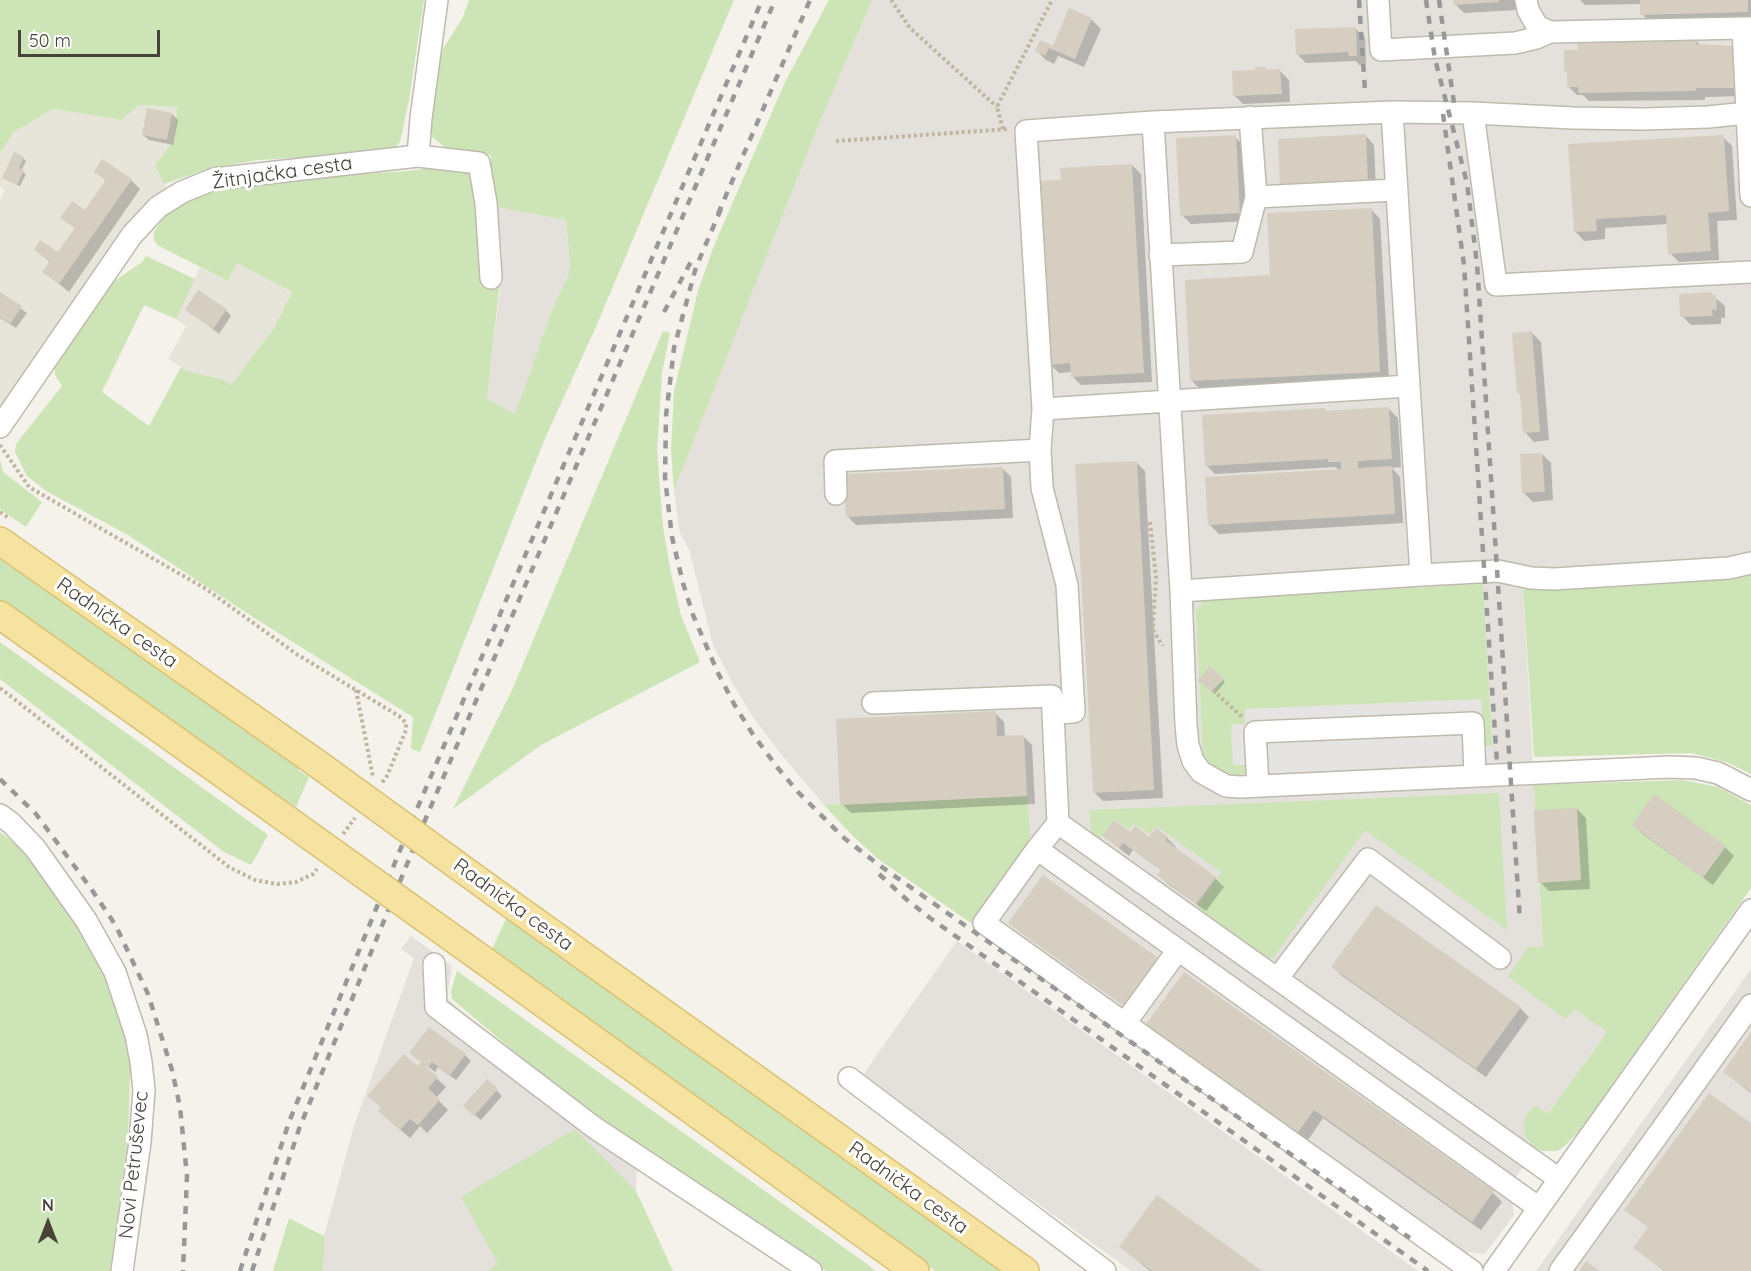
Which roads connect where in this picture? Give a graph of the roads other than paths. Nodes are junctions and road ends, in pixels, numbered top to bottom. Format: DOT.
graph roads {
  1 [pos="437,0"];
  2 [pos="1378,0"];
  3 [pos="1526,0"];
  4 [pos="1747,28"];
  5 [pos="1550,32"];
  6 [pos="1392,112"];
  7 [pos="1749,112"];
  8 [pos="1473,113"];
  9 [pos="1250,117"];
  10 [pos="1153,122"];
  11 [pos="418,156"];
  12 [pos="1396,190"];
  13 [pos="1751,196"];
  14 [pos="1256,197"];
  15 [pos="1160,255"];
  16 [pos="1751,272"];
  17 [pos="491,278"];
  18 [pos="1409,386"];
  19 [pos="1170,401"];
  20 [pos="1043,409"];
  21 [pos="0,427"];
  22 [pos="1040,450"];
  23 [pos="836,494"];
  24 [pos="0,541"];
  25 [pos="1751,563"];
  26 [pos="1421,576"];
  27 [pos="1181,591"];
  28 [pos="0,615"];
  29 [pos="873,704"];
  30 [pos="1053,713"];
  31 [pos="1475,776"];
  32 [pos="1258,785"];
  33 [pos="1751,790"];
  34 [pos="0,815"];
  35 [pos="1058,823"];
  36 [pos="1037,849"];
  37 [pos="1751,910"];
  38 [pos="1178,950"];
  39 [pos="1500,958"];
  40 [pos="434,964"];
  41 [pos="1277,979"];
  42 [pos="1751,1005"];
  43 [pos="1125,1023"];
  44 [pos="849,1078"];
  45 [pos="1422,1082"];
  46 [pos="1403,1111"];
  47 [pos="1559,1179"];
  48 [pos="1539,1208"];
  49 [pos="122,1271"];
  50 [pos="811,1271"];
  51 [pos="915,1271"];
  52 [pos="1025,1271"];
  53 [pos="1105,1271"];
  54 [pos="1472,1271"];
  55 [pos="1494,1271"];
  56 [pos="1560,1271"];
  1 -- 11 [label="street"];
  2 -- 5 [label="street"];
  3 -- 5 [label="street"];
  4 -- 5 [label="street"];
  4 -- 7 [label="street"];
  6 -- 8 [label="street"];
  6 -- 9 [label="street"];
  6 -- 12 [label="street"];
  7 -- 8 [label="street"];
  7 -- 13 [label="street"];
  8 -- 16 [label="street"];
  9 -- 10 [label="street"];
  9 -- 14 [label="street"];
  10 -- 15 [label="street"];
  10 -- 20 [label="street"];
  11 -- 17 [label="street, Žitnjačka cesta"];
  11 -- 21 [label="street, Žitnjačka cesta"];
  12 -- 14 [label="street"];
  12 -- 18 [label="street"];
  14 -- 15 [label="street"];
  15 -- 19 [label="street"];
  18 -- 19 [label="street"];
  18 -- 26 [label="street"];
  19 -- 20 [label="street"];
  19 -- 27 [label="street"];
  20 -- 22 [label="street"];
  22 -- 23 [label="street"];
  22 -- 30 [label="street"];
  24 -- 52 [label="main road, Radnička cesta, bridge"];
  25 -- 26 [label="street"];
  26 -- 27 [label="street"];
  27 -- 32 [label="street"];
  28 -- 51 [label="main road, bridge"];
  29 -- 30 [label="street"];
  30 -- 35 [label="street"];
  31 -- 32 [label="street"];
  31 -- 32 [label="street"];
  31 -- 33 [label="street"];
  34 -- 49 [label="street, Novi Petruševec"];
  35 -- 36 [label="street"];
  35 -- 41 [label="street"];
  36 -- 38 [label="street"];
  36 -- 43 [label="street"];
  37 -- 47 [label="street"];
  38 -- 43 [label="street"];
  38 -- 46 [label="street"];
  39 -- 41 [label="street"];
  40 -- 50 [label="street"];
  41 -- 45 [label="street"];
  42 -- 56 [label="street"];
  43 -- 54 [label="street"];
  44 -- 53 [label="street"];
  45 -- 46 [label="street"];
  45 -- 47 [label="street"];
  46 -- 48 [label="street"];
  47 -- 48 [label="street"];
  48 -- 55 [label="street"];
}
